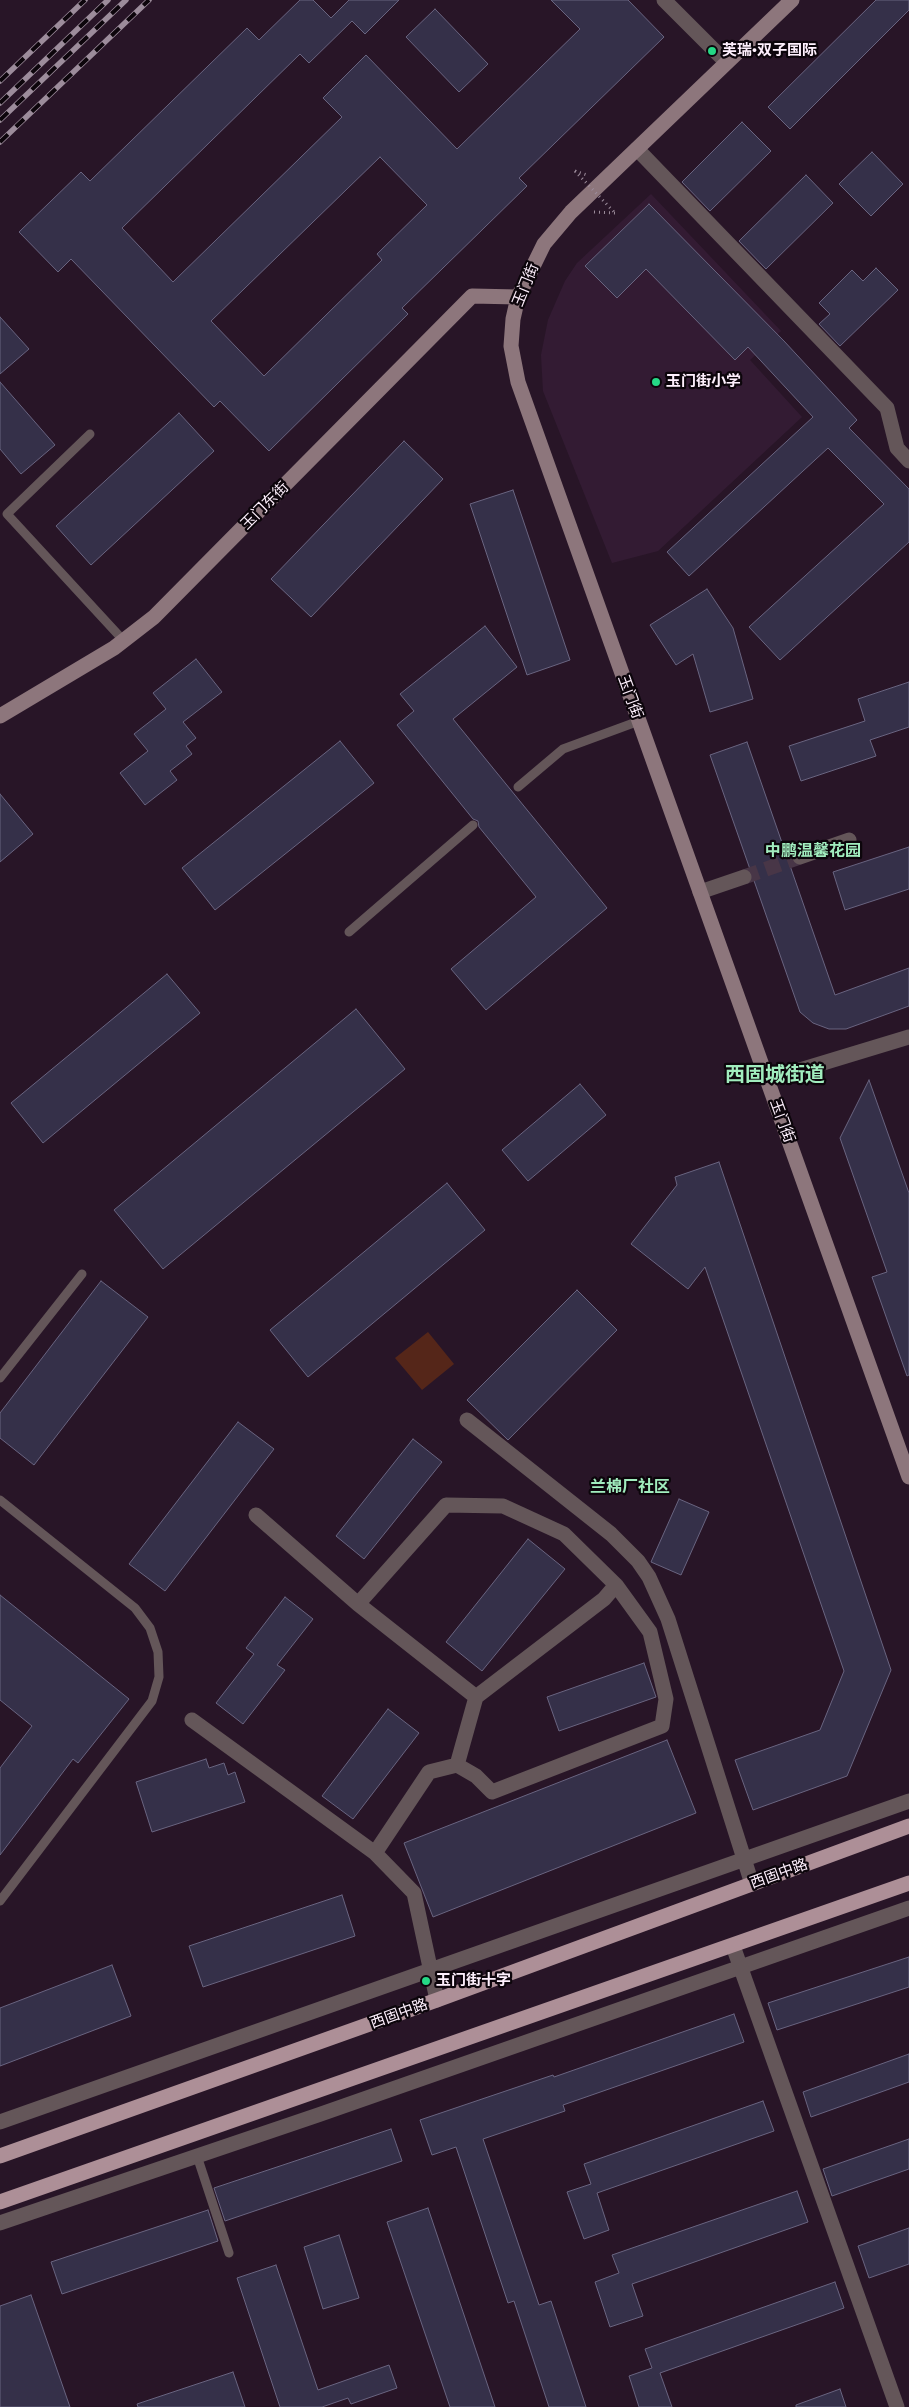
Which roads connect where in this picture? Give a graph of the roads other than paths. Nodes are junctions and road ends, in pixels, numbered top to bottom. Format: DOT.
graph roads {
  1 [pos="664,0"];
  2 [pos="792,0"];
  3 [pos="726,62"];
  4 [pos="637,149"];
  5 [pos="518,297"];
  6 [pos="90,434"];
  7 [pos="909,461"];
  8 [pos="124,641"];
  9 [pos="0,716"];
  10 [pos="639,721"];
  11 [pos="518,787"];
  12 [pos="473,825"];
  13 [pos="849,840"];
  14 [pos="800,857"];
  15 [pos="744,877"];
  16 [pos="700,892"];
  17 [pos="349,932"];
  18 [pos="909,1037"];
  19 [pos="767,1080"];
  20 [pos="82,1274"];
  21 [pos="0,1378"];
  22 [pos="467,1420"];
  23 [pos="909,1476"];
  24 [pos="0,1500"];
  25 [pos="256,1515"];
  26 [pos="616,1585"];
  27 [pos="358,1604"];
  28 [pos="476,1697"];
  29 [pos="192,1720"];
  30 [pos="457,1766"];
  31 [pos="909,1801"];
  32 [pos="909,1826"];
  33 [pos="375,1853"];
  34 [pos="744,1859"];
  35 [pos="909,1883"];
  36 [pos="752,1884"];
  37 [pos="0,1901"];
  38 [pos="909,1908"];
  39 [pos="733,1946"];
  40 [pos="741,1968"];
  41 [pos="431,1970"];
  42 [pos="438,2000"];
  43 [pos="0,2122"];
  44 [pos="0,2156"];
  45 [pos="197,2156"];
  46 [pos="0,2202"];
  47 [pos="0,2223"];
  48 [pos="229,2253"];
  49 [pos="897,2407"];
  1 -- 3 [label="street"];
  2 -- 3 [label="street, 玉门街"];
  3 -- 4 [label="street, 玉门街"];
  4 -- 5 [label="street, 玉门街"];
  4 -- 7 [label="street"];
  5 -- 8 [label="street, 玉门东街"];
  5 -- 10 [label="street, 玉门街"];
  6 -- 8 [label="lane"];
  8 -- 9 [label="street, 玉门东街"];
  10 -- 11 [label="lane"];
  10 -- 16 [label="street, 玉门街"];
  12 -- 17 [label="lane"];
  13 -- 14 [label="street"];
  15 -- 16 [label="street"];
  16 -- 19 [label="street, 玉门街"];
  18 -- 19 [label="street"];
  19 -- 23 [label="street, 玉门街"];
  20 -- 21 [label="lane"];
  22 -- 34 [label="street"];
  24 -- 37 [label="lane"];
  25 -- 27 [label="street"];
  26 -- 27 [label="street"];
  26 -- 28 [label="street"];
  26 -- 30 [label="street"];
  27 -- 28 [label="street"];
  28 -- 30 [label="street"];
  29 -- 33 [label="street"];
  30 -- 33 [label="street"];
  31 -- 34 [label="street"];
  32 -- 36 [label="main road, 西固中路"];
  33 -- 41 [label="street"];
  34 -- 36 [label="street"];
  34 -- 41 [label="street"];
  35 -- 39 [label="main road"];
  36 -- 42 [label="main road, 西固中路"];
  38 -- 40 [label="street"];
  39 -- 40 [label="street"];
  39 -- 46 [label="main road"];
  40 -- 45 [label="street"];
  40 -- 49 [label="street"];
  41 -- 42 [label="street"];
  41 -- 43 [label="street"];
  42 -- 44 [label="main road, 西固中路"];
  45 -- 47 [label="street"];
  45 -- 48 [label="lane"];
}
